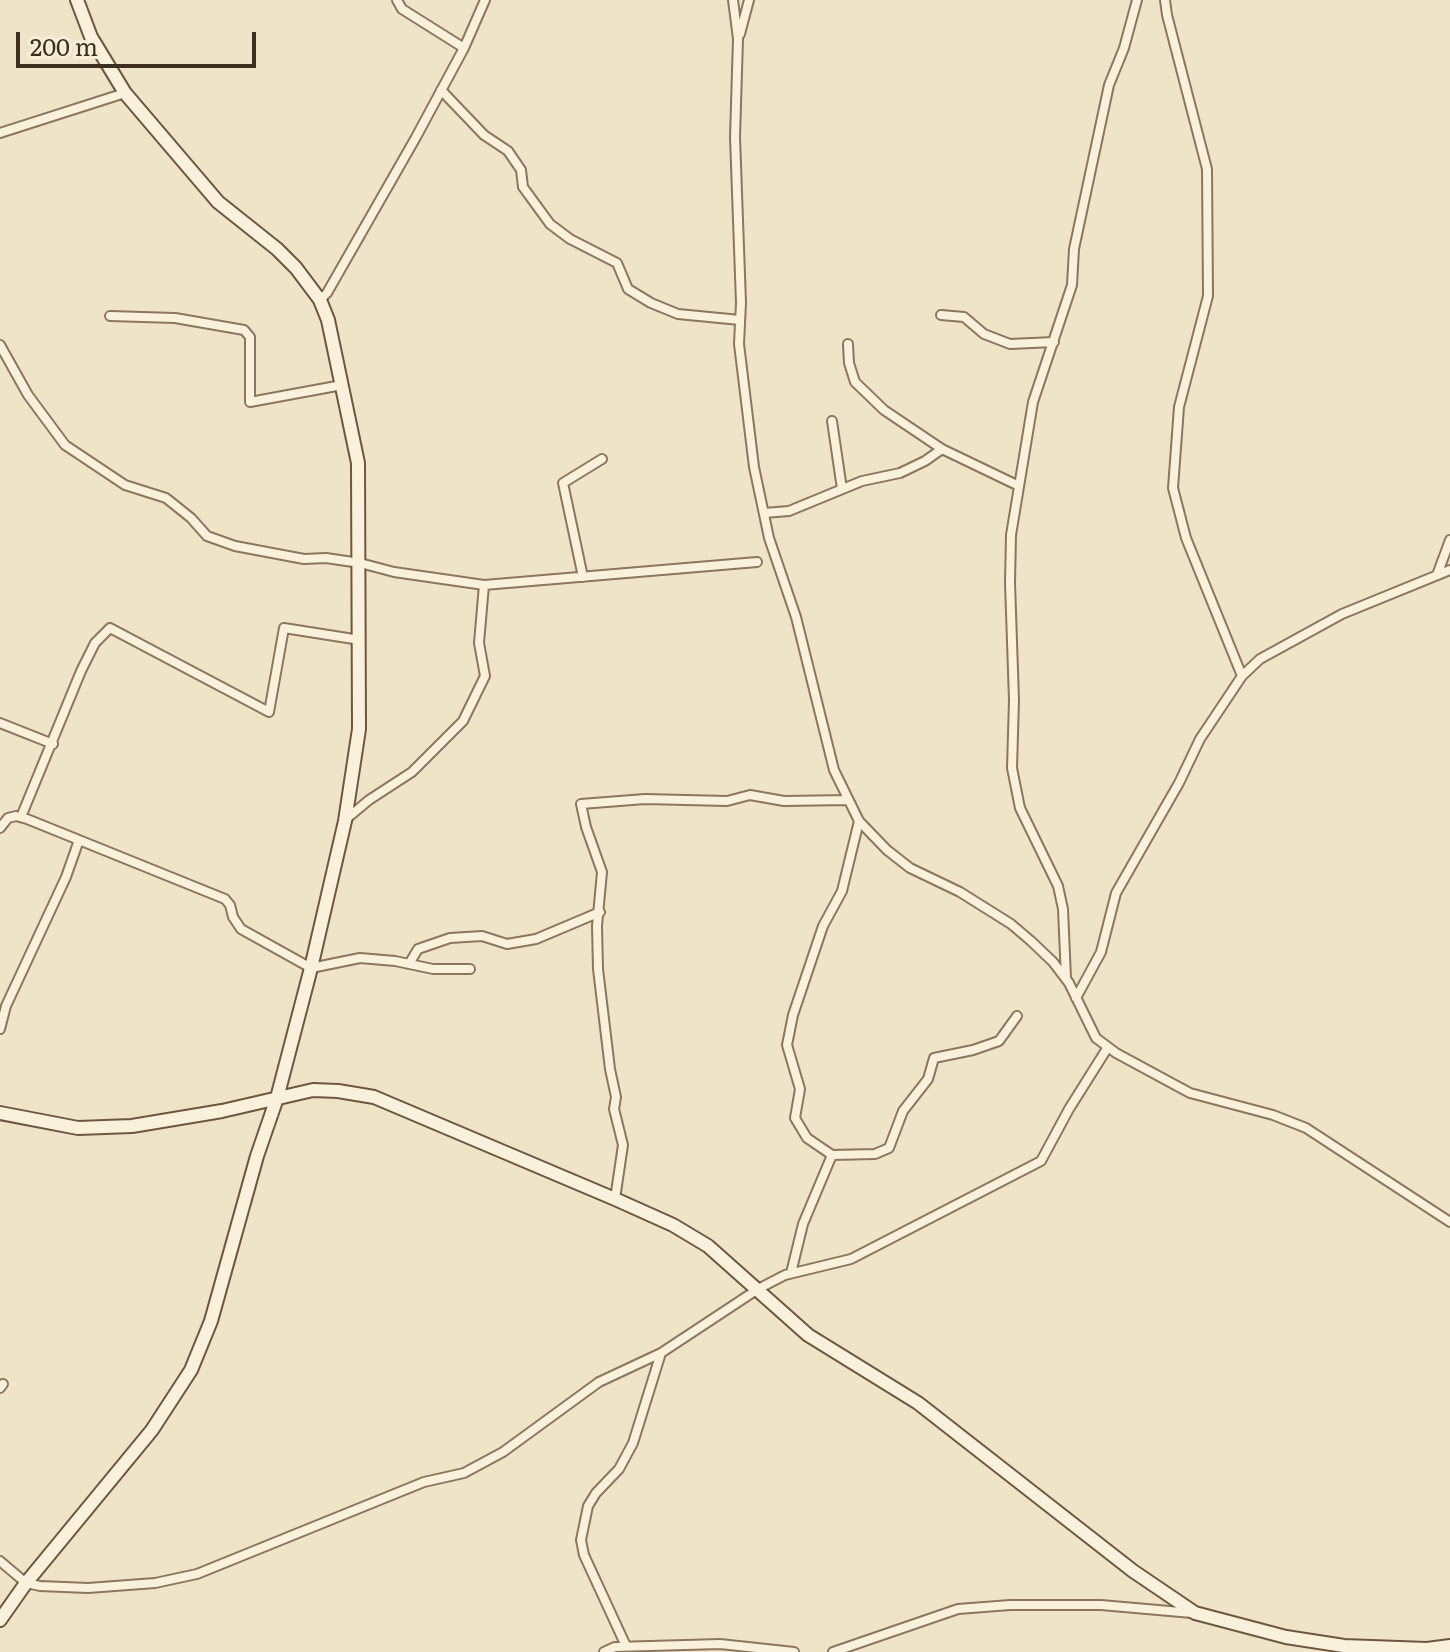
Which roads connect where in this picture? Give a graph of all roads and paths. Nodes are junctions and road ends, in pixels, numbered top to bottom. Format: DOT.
graph roads {
  1 [pos="77,0"];
  2 [pos="397,0"];
  3 [pos="485,0"];
  4 [pos="733,0"];
  5 [pos="749,0"];
  6 [pos="1137,0"];
  7 [pos="1165,0"];
  8 [pos="738,39"];
  9 [pos="464,48"];
  10 [pos="441,90"];
  11 [pos="125,93"];
  12 [pos="0,133"];
  13 [pos="320,300"];
  14 [pos="941,315"];
  15 [pos="110,316"];
  16 [pos="740,320"];
  17 [pos="1054,342"];
  18 [pos="848,344"];
  19 [pos="0,345"];
  20 [pos="342,385"];
  21 [pos="832,421"];
  22 [pos="942,449"];
  23 [pos="602,459"];
  24 [pos="1019,486"];
  25 [pos="842,489"];
  26 [pos="764,513"];
  27 [pos="1450,540"];
  28 [pos="757,562"];
  29 [pos="360,563"];
  30 [pos="1450,570"];
  31 [pos="1437,575"];
  32 [pos="583,577"];
  33 [pos="484,585"];
  34 [pos="360,640"];
  35 [pos="1242,676"];
  36 [pos="0,723"];
  37 [pos="53,744"];
  38 [pos="847,800"];
  39 [pos="21,817"];
  40 [pos="345,821"];
  41 [pos="859,821"];
  42 [pos="0,828"];
  43 [pos="79,840"];
  44 [pos="600,912"];
  45 [pos="409,964"];
  46 [pos="311,968"];
  47 [pos="470,969"];
  48 [pos="1066,979"];
  49 [pos="1076,998"];
  50 [pos="1017,1016"];
  51 [pos="0,1029"];
  52 [pos="1108,1047"];
  53 [pos="277,1098"];
  54 [pos="0,1113"];
  55 [pos="832,1155"];
  56 [pos="615,1199"];
  57 [pos="1450,1222"];
  58 [pos="791,1273"];
  59 [pos="758,1289"];
  60 [pos="661,1353"];
  61 [pos="0,1561"];
  62 [pos="26,1583"];
  63 [pos="1195,1613"];
  64 [pos="0,1620"];
  65 [pos="626,1646"];
  66 [pos="1450,1646"];
  67 [pos="1345,1649"];
  68 [pos="604,1652"];
  69 [pos="794,1652"];
  70 [pos="833,1652"];
  1 -- 11 [label="street"];
  2 -- 9 [label="street"];
  3 -- 9 [label="street"];
  4 -- 8 [label="street"];
  5 -- 8 [label="street"];
  6 -- 17 [label="street"];
  7 -- 35 [label="street"];
  8 -- 16 [label="street"];
  9 -- 10 [label="street"];
  10 -- 13 [label="street"];
  10 -- 16 [label="street"];
  11 -- 12 [label="street"];
  11 -- 13 [label="street"];
  13 -- 20 [label="street"];
  14 -- 17 [label="street"];
  15 -- 20 [label="street"];
  16 -- 26 [label="street"];
  17 -- 24 [label="street"];
  18 -- 22 [label="street"];
  19 -- 29 [label="street"];
  20 -- 29 [label="street"];
  21 -- 25 [label="street"];
  22 -- 24 [label="street"];
  22 -- 25 [label="street"];
  23 -- 32 [label="street"];
  24 -- 48 [label="street"];
  25 -- 26 [label="street"];
  26 -- 38 [label="street"];
  27 -- 31 [label="street"];
  28 -- 32 [label="street"];
  29 -- 33 [label="street"];
  29 -- 34 [label="street"];
  30 -- 31 [label="street"];
  31 -- 35 [label="street"];
  32 -- 33 [label="street"];
  33 -- 40 [label="street"];
  34 -- 37 [label="street"];
  34 -- 40 [label="street"];
  35 -- 49 [label="street"];
  36 -- 37 [label="street"];
  37 -- 39 [label="street"];
  38 -- 41 [label="street"];
  38 -- 44 [label="street"];
  39 -- 42 [label="street"];
  39 -- 43 [label="street"];
  40 -- 46 [label="street"];
  41 -- 48 [label="street"];
  41 -- 55 [label="street"];
  43 -- 46 [label="street"];
  43 -- 51 [label="street"];
  44 -- 45 [label="street"];
  44 -- 56 [label="street"];
  45 -- 46 [label="street"];
  45 -- 47 [label="street"];
  46 -- 53 [label="street"];
  48 -- 49 [label="street"];
  49 -- 52 [label="street"];
  50 -- 55 [label="street"];
  52 -- 57 [label="street"];
  52 -- 58 [label="street"];
  53 -- 54 [label="street"];
  53 -- 56 [label="street"];
  53 -- 62 [label="street"];
  55 -- 58 [label="street"];
  56 -- 59 [label="street"];
  58 -- 59 [label="street"];
  59 -- 60 [label="street"];
  59 -- 63 [label="street"];
  60 -- 62 [label="street"];
  60 -- 65 [label="street"];
  61 -- 62 [label="street"];
  62 -- 64 [label="street"];
  63 -- 67 [label="street"];
  63 -- 70 [label="street"];
  65 -- 68 [label="street"];
  65 -- 69 [label="street"];
  66 -- 67 [label="street"];
}
